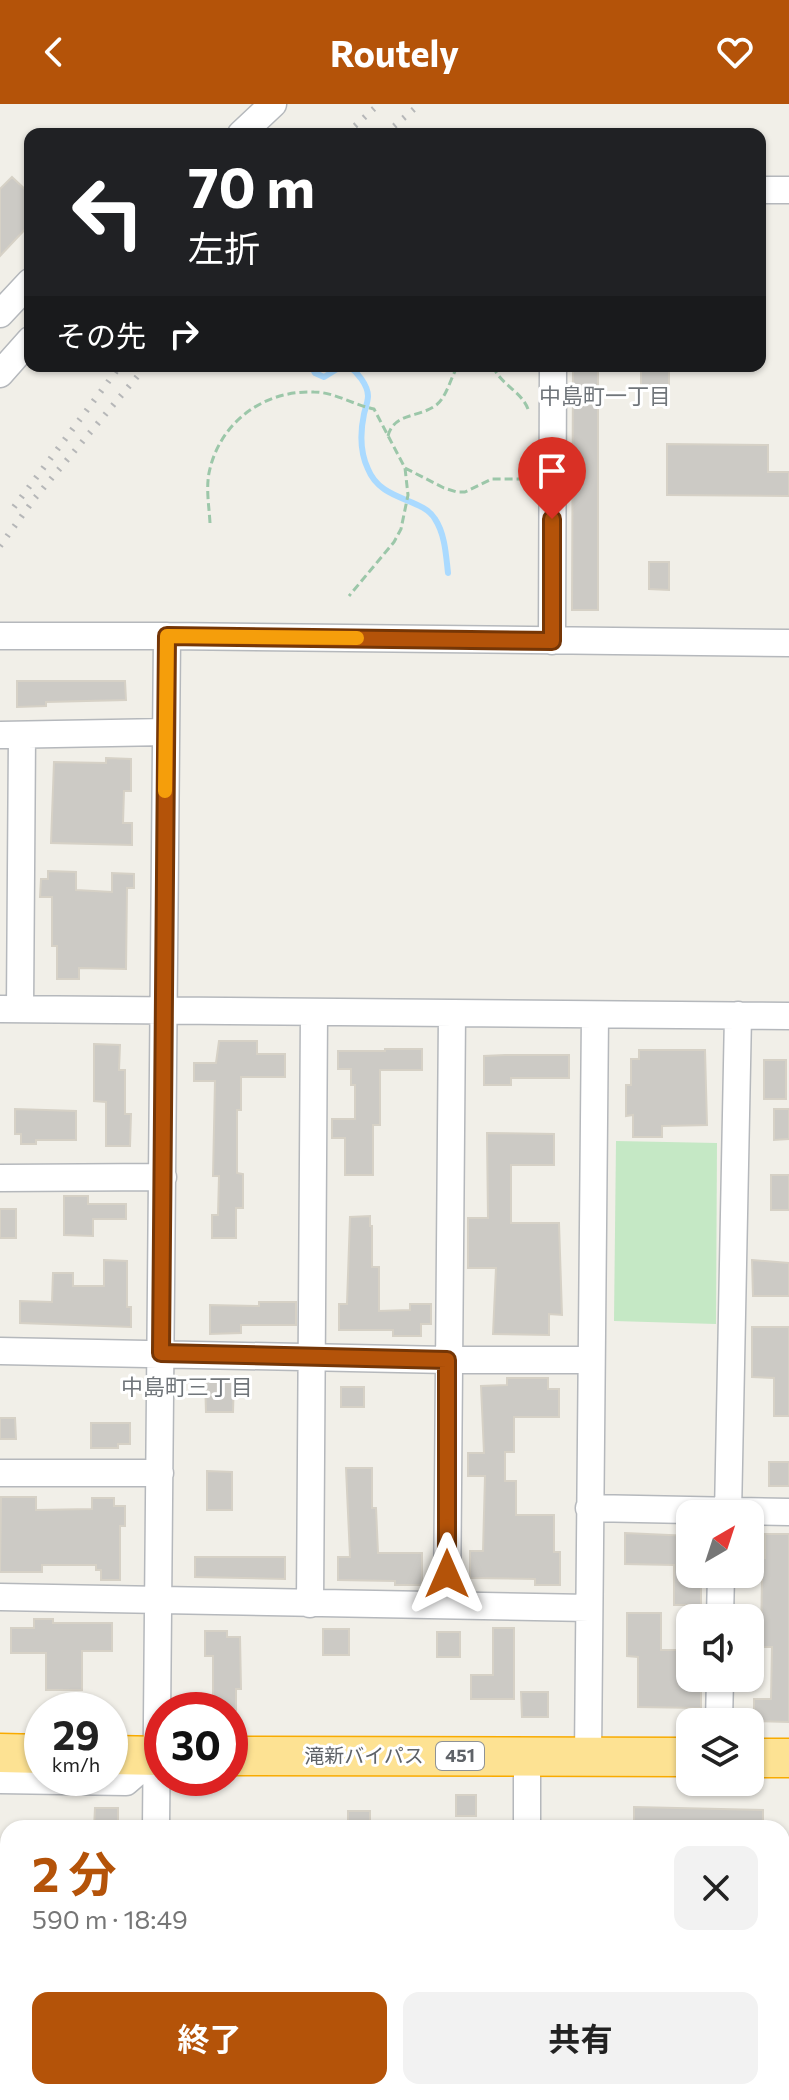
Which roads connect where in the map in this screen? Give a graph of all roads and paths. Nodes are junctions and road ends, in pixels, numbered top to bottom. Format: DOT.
graph roads {
  1 [pos="273,104"];
  2 [pos="247,128"];
  3 [pos="766,190"];
  4 [pos="789,190"];
  5 [pos="24,288"];
  6 [pos="0,314"];
  7 [pos="24,347"];
  8 [pos="453,372"];
  9 [pos="497,372"];
  10 [pos="553,372"];
  11 [pos="0,374"];
  12 [pos="531,420"];
  13 [pos="388,436"];
  14 [pos="405,468"];
  15 [pos="521,479"];
  16 [pos="210,523"];
  17 [pos="349,596"];
  18 [pos="0,636"];
  19 [pos="167,636"];
  20 [pos="552,641"];
  21 [pos="789,643"];
  22 [pos="166,732"];
  23 [pos="11,735"];
  24 [pos="10,1009"];
  25 [pos="164,1010"];
  26 [pos="314,1013"];
  27 [pos="452,1014"];
  28 [pos="595,1015"];
  29 [pos="738,1015"];
  30 [pos="789,1016"];
  31 [pos="163,1177"];
  32 [pos="0,1178"];
  33 [pos="0,1351"];
  34 [pos="161,1353"];
  35 [pos="311,1357"];
  36 [pos="447,1360"];
  37 [pos="589,1360"];
  38 [pos="0,1473"];
  39 [pos="160,1473"];
  40 [pos="728,1500"];
  41 [pos="589,1508"];
  42 [pos="676,1511"];
  43 [pos="764,1512"];
  44 [pos="789,1512"];
  45 [pos="0,1597"];
  46 [pos="158,1600"];
  47 [pos="310,1604"];
  48 [pos="447,1605"];
  49 [pos="589,1608"];
  50 [pos="159,1692"];
  51 [pos="0,1753"];
  52 [pos="24,1754"];
  53 [pos="248,1756"];
  54 [pos="527,1756"];
  55 [pos="588,1756"];
  56 [pos="676,1757"];
  57 [pos="764,1758"];
  58 [pos="789,1758"];
  59 [pos="144,1768"];
  60 [pos="0,1780"];
  61 [pos="157,1796"];
  62 [pos="156,1820"];
  63 [pos="527,1820"];
  1 -- 2 [label="street"];
  3 -- 4 [label="street"];
  5 -- 6 [label="street"];
  7 -- 11 [label="street"];
  8 -- 13 [label="path"];
  9 -- 12 [label="path"];
  10 -- 20 [label="street"];
  13 -- 14 [label="path"];
  13 -- 16 [label="path"];
  14 -- 15 [label="path"];
  14 -- 17 [label="path"];
  18 -- 19 [label="street"];
  19 -- 20 [label="street"];
  19 -- 22 [label="street"];
  20 -- 21 [label="street"];
  22 -- 23 [label="street"];
  22 -- 25 [label="street"];
  23 -- 24 [label="street"];
  24 -- 25 [label="street"];
  25 -- 26 [label="street"];
  25 -- 31 [label="street"];
  26 -- 27 [label="street"];
  26 -- 35 [label="street"];
  27 -- 28 [label="street"];
  27 -- 36 [label="street"];
  28 -- 29 [label="street"];
  28 -- 37 [label="street"];
  29 -- 30 [label="street"];
  29 -- 40 [label="street"];
  31 -- 32 [label="street"];
  31 -- 34 [label="street"];
  33 -- 34 [label="street"];
  34 -- 35 [label="street"];
  34 -- 39 [label="street"];
  35 -- 36 [label="street"];
  35 -- 47 [label="street"];
  36 -- 37 [label="street"];
  36 -- 48 [label="street"];
  37 -- 41 [label="street"];
  38 -- 39 [label="street"];
  39 -- 46 [label="street"];
  41 -- 42 [label="street"];
  41 -- 49 [label="street"];
  43 -- 44 [label="street"];
  45 -- 46 [label="street"];
  46 -- 47 [label="street"];
  46 -- 50 [label="street"];
  47 -- 48 [label="street"];
  48 -- 49 [label="street"];
  49 -- 55 [label="street"];
  51 -- 52 [label="highway"];
  53 -- 54 [label="highway, 滝新バイパス / 451"];
  54 -- 55 [label="highway, 滝新バイパス / 451"];
  54 -- 63 [label="street"];
  55 -- 56 [label="highway, 滝新バイパス / 451"];
  57 -- 58 [label="highway"];
  59 -- 60 [label="street"];
  61 -- 62 [label="street"];
}
